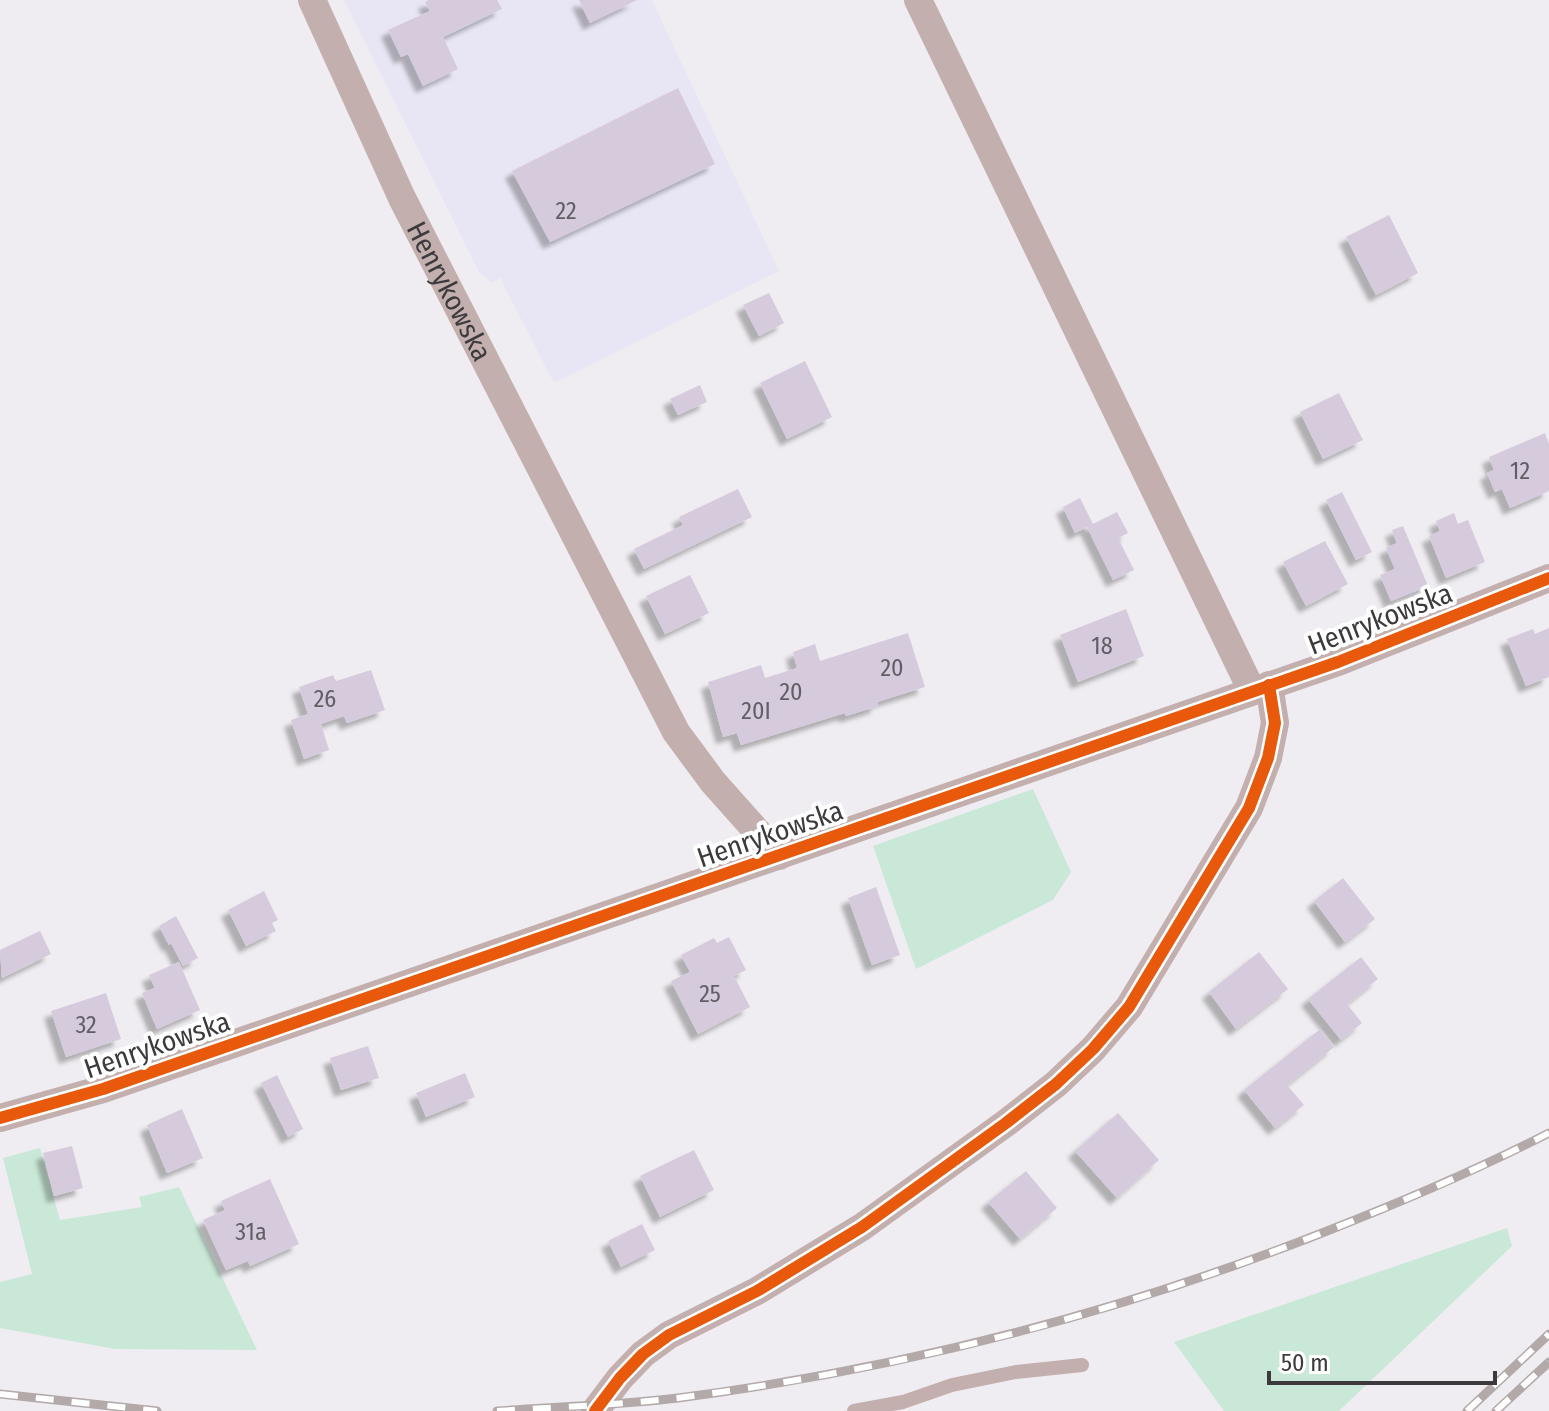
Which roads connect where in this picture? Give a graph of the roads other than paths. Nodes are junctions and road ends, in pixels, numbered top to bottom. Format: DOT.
graph roads {
  1 [pos="312,0"];
  2 [pos="918,0"];
  3 [pos="1549,578"];
  4 [pos="1260,688"];
  5 [pos="779,856"];
  6 [pos="0,1118"];
  7 [pos="1082,1365"];
  8 [pos="595,1411"];
  9 [pos="854,1411"];
  1 -- 5 [label="street, Henrykowska"];
  2 -- 4 [label="street"];
  3 -- 4 [label="street, Henrykowska"];
  4 -- 5 [label="street, Henrykowska"];
  4 -- 8 [label="street"];
  5 -- 6 [label="street, Henrykowska"];
  7 -- 9 [label="lane"];
}
